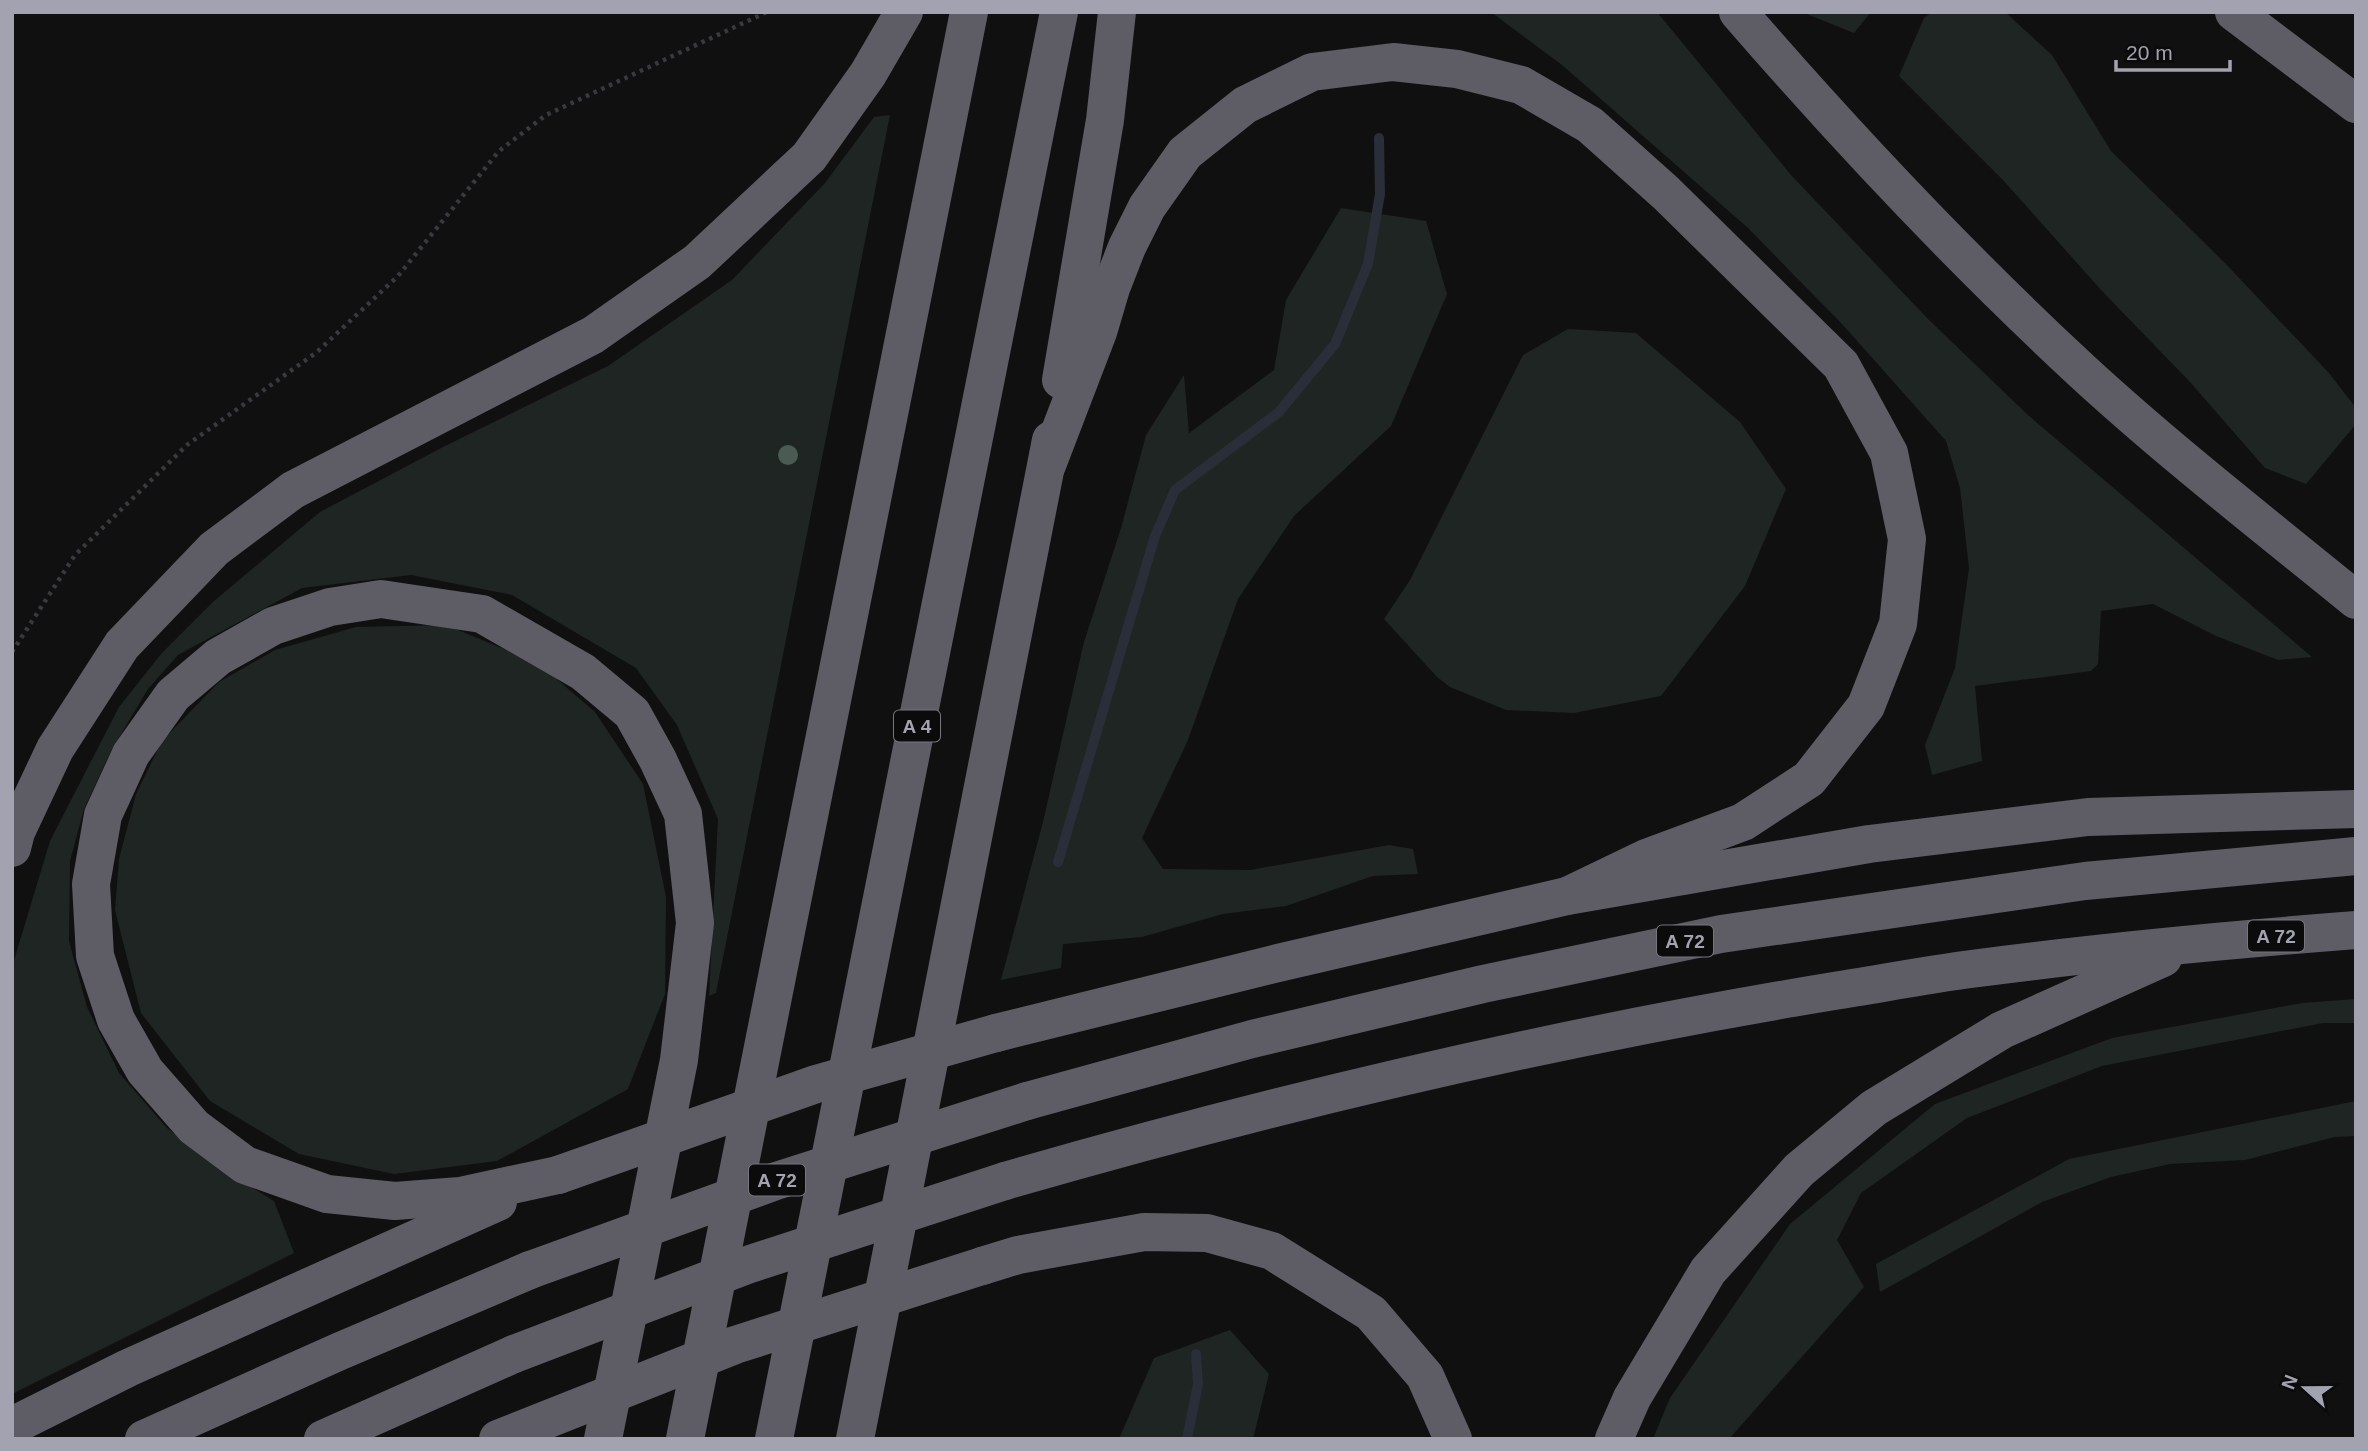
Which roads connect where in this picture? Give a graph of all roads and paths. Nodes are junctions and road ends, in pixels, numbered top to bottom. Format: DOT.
graph roads {
  1 [pos="767,12"];
  2 [pos="904,12"];
  3 [pos="969,12"];
  4 [pos="1059,12"];
  5 [pos="1117,12"];
  6 [pos="1738,12"];
  7 [pos="2234,12"];
  8 [pos="2356,104"];
  9 [pos="1047,465"];
  10 [pos="2356,600"];
  11 [pos="12,652"];
  12 [pos="2356,809"];
  13 [pos="12,848"];
  14 [pos="2356,856"];
  15 [pos="1567,896"];
  16 [pos="2356,930"];
  17 [pos="2197,942"];
  18 [pos="558,1175"];
  19 [pos="880,1311"];
  20 [pos="12,1426"];
  21 [pos="144,1439"];
  22 [pos="323,1439"];
  23 [pos="498,1439"];
  24 [pos="603,1439"];
  25 [pos="685,1439"];
  26 [pos="774,1439"];
  27 [pos="855,1439"];
  28 [pos="876,1439"];
  29 [pos="1452,1439"];
  30 [pos="1614,1439"];
  1 -- 11 [label="path"];
  2 -- 13 [label="highway"];
  3 -- 25 [label="highway"];
  4 -- 26 [label="highway, A 4"];
  5 -- 9 [label="highway"];
  6 -- 10 [label="highway"];
  7 -- 8 [label="highway"];
  9 -- 15 [label="highway"];
  9 -- 19 [label="highway"];
  12 -- 15 [label="highway"];
  14 -- 21 [label="highway, A 72, bridge"];
  15 -- 18 [label="highway, bridge"];
  16 -- 17 [label="highway, A 72"];
  17 -- 22 [label="highway, A 72, bridge"];
  17 -- 30 [label="highway"];
  18 -- 20 [label="highway"];
  18 -- 24 [label="highway"];
  19 -- 27 [label="highway"];
  19 -- 28 [label="highway"];
  23 -- 29 [label="highway, bridge"];
}
